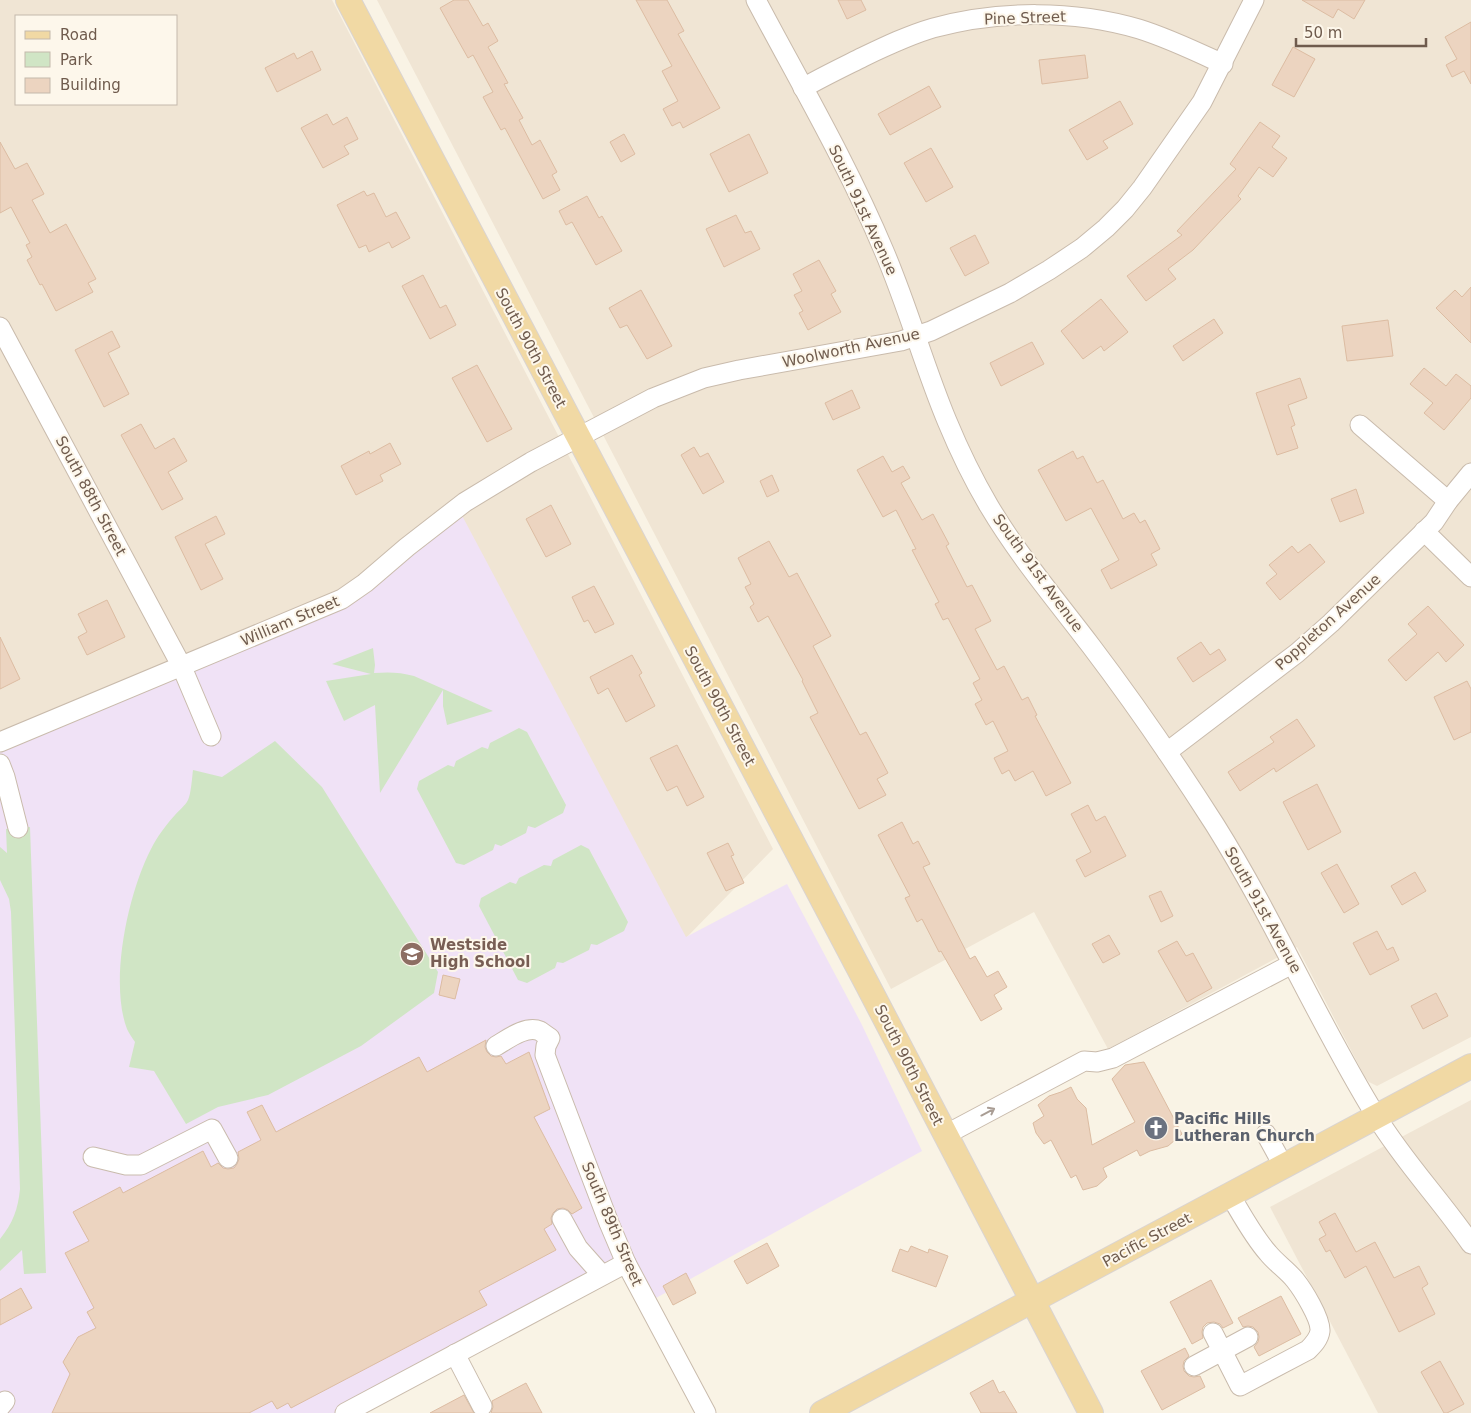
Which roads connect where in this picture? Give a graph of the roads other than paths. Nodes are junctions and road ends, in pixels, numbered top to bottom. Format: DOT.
graph roads {
  1 [pos="348,0"];
  2 [pos="756,0"];
  3 [pos="1254,0"];
  4 [pos="1223,64"];
  5 [pos="803,88"];
  6 [pos="1,332"];
  7 [pos="916,336"];
  8 [pos="1360,425"];
  9 [pos="578,437"];
  10 [pos="1471,473"];
  11 [pos="1448,501"];
  12 [pos="1424,530"];
  13 [pos="1471,578"];
  14 [pos="181,666"];
  15 [pos="210,736"];
  16 [pos="0,742"];
  17 [pos="1167,752"];
  18 [pos="0,764"];
  19 [pos="18,828"];
  20 [pos="1292,964"];
  21 [pos="496,1046"];
  22 [pos="1471,1066"];
  23 [pos="1377,1117"];
  24 [pos="945,1134"];
  25 [pos="1266,1134"];
  26 [pos="93,1157"];
  27 [pos="228,1158"];
  28 [pos="1284,1167"];
  29 [pos="1230,1196"];
  30 [pos="562,1219"];
  31 [pos="1471,1244"];
  32 [pos="626,1263"];
  33 [pos="602,1275"];
  34 [pos="1032,1301"];
  35 [pos="1212,1334"];
  36 [pos="1248,1337"];
  37 [pos="1222,1351"];
  38 [pos="455,1354"];
  39 [pos="1194,1366"];
  40 [pos="482,1406"];
  41 [pos="345,1413"];
  42 [pos="706,1413"];
  43 [pos="822,1413"];
  44 [pos="1091,1413"];
  1 -- 9 [label="main road, South 90th Street"];
  2 -- 5 [label="street, South 91st Avenue"];
  3 -- 4 [label="street, Woolworth Avenue"];
  4 -- 5 [label="street, Pine Street"];
  4 -- 7 [label="street, Woolworth Avenue"];
  5 -- 7 [label="street, South 91st Avenue"];
  6 -- 14 [label="street, South 88th Street"];
  7 -- 9 [label="street, Woolworth Avenue"];
  7 -- 17 [label="street, South 91st Avenue"];
  8 -- 11 [label="street"];
  9 -- 14 [label="street, William Street"];
  9 -- 24 [label="main road, South 90th Street"];
  10 -- 11 [label="street, Poppleton Avenue"];
  11 -- 12 [label="street, Poppleton Avenue"];
  12 -- 13 [label="street"];
  12 -- 17 [label="street, Poppleton Avenue"];
  14 -- 15 [label="street, South 88th Street"];
  14 -- 16 [label="street, William Street"];
  17 -- 20 [label="street, South 91st Avenue"];
  18 -- 19 [label="street"];
  20 -- 23 [label="street, South 91st Avenue"];
  24 -- 20 [label="street, one-way"];
  21 -- 32 [label="street, South 89th Street"];
  22 -- 23 [label="main road, Pacific Street"];
  23 -- 28 [label="main road, Pacific Street"];
  23 -- 31 [label="street, South 91st Avenue"];
  24 -- 34 [label="main road, South 90th Street"];
  25 -- 28 [label="street"];
  26 -- 27 [label="street"];
  28 -- 29 [label="main road, Pacific Street"];
  29 -- 34 [label="main road, Pacific Street"];
  29 -- 37 [label="street"];
  30 -- 33 [label="street"];
  32 -- 33 [label="street"];
  32 -- 42 [label="street, South 89th Street"];
  33 -- 38 [label="street"];
  34 -- 43 [label="main road, Pacific Street"];
  34 -- 44 [label="main road, South 90th Street"];
  35 -- 37 [label="street"];
  36 -- 37 [label="street"];
  37 -- 39 [label="street"];
  38 -- 40 [label="street"];
  38 -- 41 [label="street"];
}
